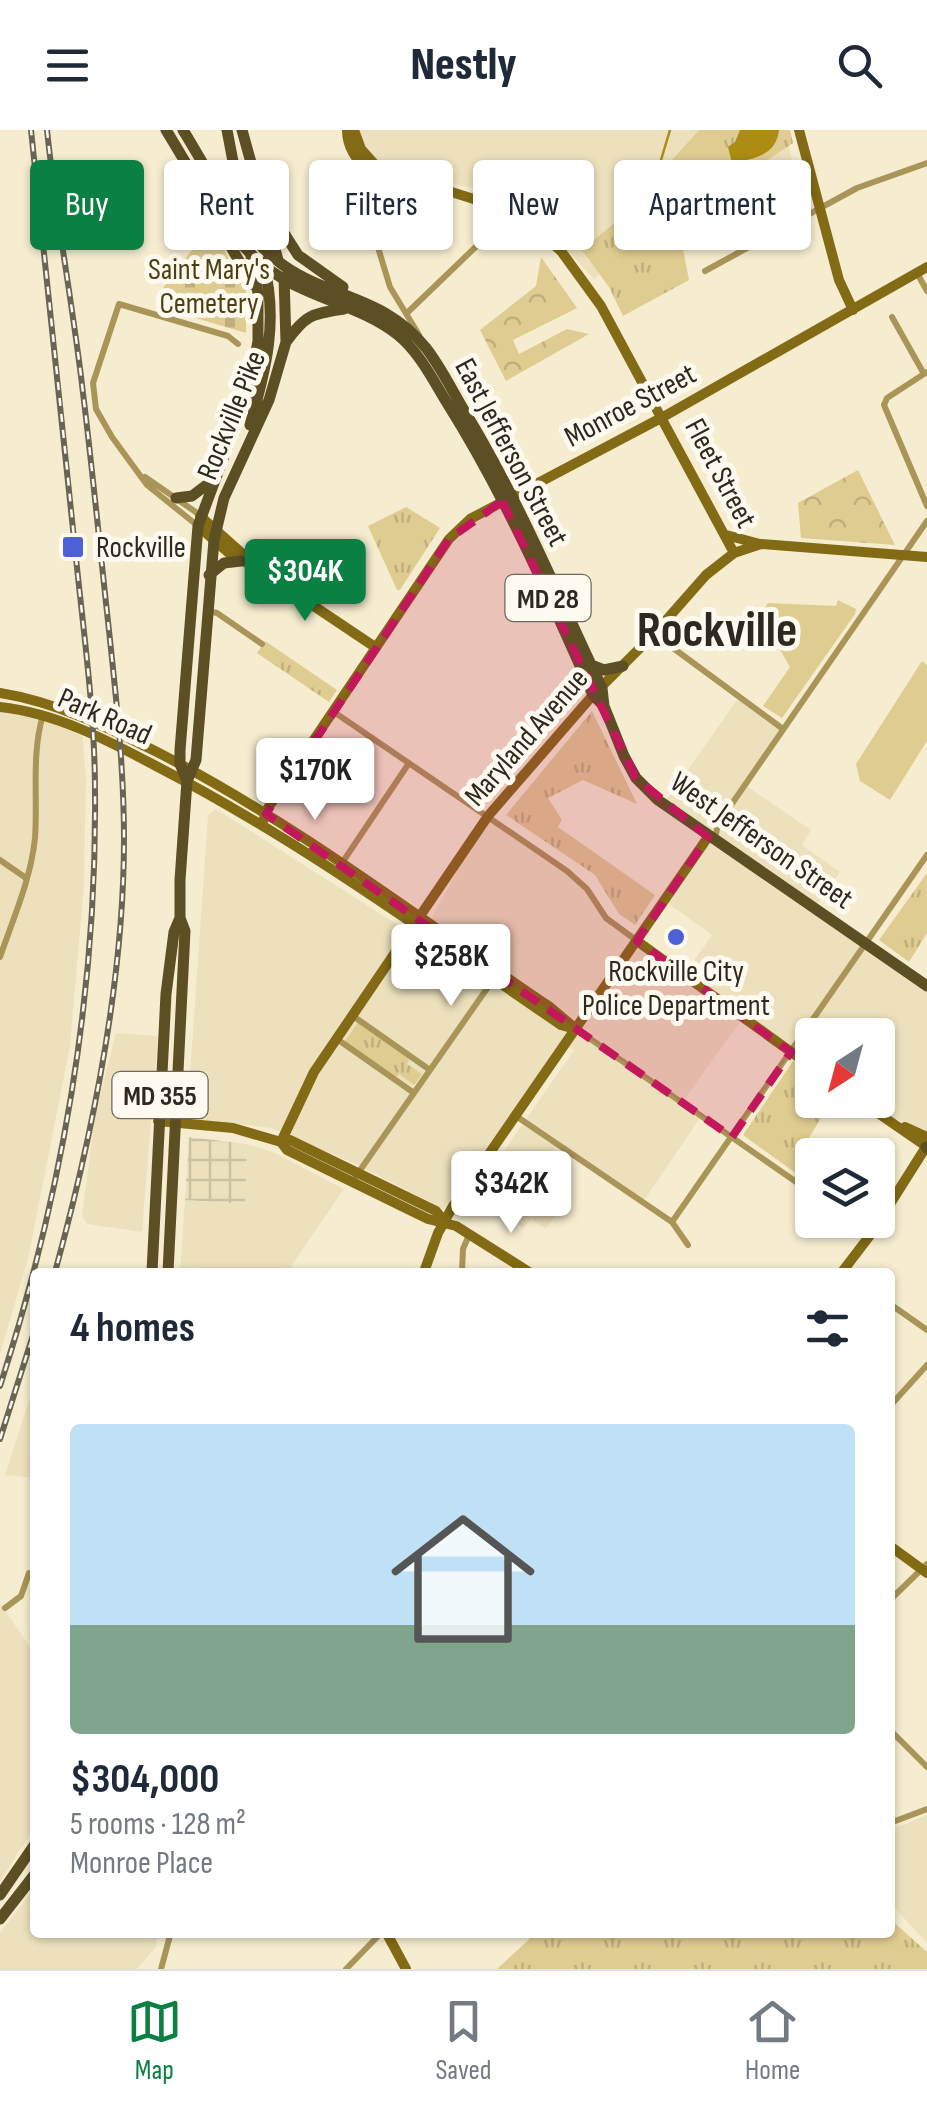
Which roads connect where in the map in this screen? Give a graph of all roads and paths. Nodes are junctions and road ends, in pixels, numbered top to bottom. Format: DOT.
graph roads {
  1 [pos="166,130"];
  2 [pos="183,130"];
  3 [pos="227,130"];
  4 [pos="242,130"];
  5 [pos="350,130"];
  6 [pos="799,130"];
  7 [pos="184,160"];
  8 [pos="202,160"];
  9 [pos="234,160"];
  10 [pos="251,160"];
  11 [pos="367,160"];
  12 [pos="927,163"];
  13 [pos="818,208"];
  14 [pos="289,242"];
  15 [pos="473,249"];
  16 [pos="235,250"];
  17 [pos="257,250"];
  18 [pos="267,250"];
  19 [pos="268,250"];
  20 [pos="276,250"];
  21 [pos="379,250"];
  22 [pos="558,250"];
  23 [pos="250,251"];
  24 [pos="279,262"];
  25 [pos="263,263"];
  26 [pos="922,270"];
  27 [pos="705,272"];
  28 [pos="285,280"];
  29 [pos="927,291"];
  30 [pos="258,293"];
  31 [pos="377,306"];
  32 [pos="348,308"];
  33 [pos="853,310"];
  34 [pos="406,314"];
  35 [pos="892,317"];
  36 [pos="286,342"];
  37 [pos="238,344"];
  38 [pos="427,349"];
  39 [pos="925,373"];
  40 [pos="663,417"];
  41 [pos="240,458"];
  42 [pos="144,476"];
  43 [pos="216,477"];
  44 [pos="176,498"];
  45 [pos="507,498"];
  46 [pos="927,506"];
  47 [pos="199,521"];
  48 [pos="927,521"];
  49 [pos="215,534"];
  50 [pos="726,535"];
  51 [pos="761,544"];
  52 [pos="734,553"];
  53 [pos="904,555"];
  54 [pos="927,557"];
  55 [pos="241,561"];
  56 [pos="257,568"];
  57 [pos="210,575"];
  58 [pos="207,611"];
  59 [pos="654,634"];
  60 [pos="262,644"];
  61 [pos="375,647"];
  62 [pos="591,665"];
  63 [pos="623,666"];
  64 [pos="598,692"];
  65 [pos="0,693"];
  66 [pos="0,706"];
  67 [pos="45,709"];
  68 [pos="334,712"];
  69 [pos="784,729"];
  70 [pos="409,763"];
  71 [pos="180,764"];
  72 [pos="190,776"];
  73 [pos="488,816"];
  74 [pos="264,819"];
  75 [pos="718,824"];
  76 [pos="709,838"];
  77 [pos="927,855"];
  78 [pos="0,860"];
  79 [pos="339,869"];
  80 [pos="26,878"];
  81 [pos="180,918"];
  82 [pos="417,922"];
  83 [pos="637,941"];
  84 [pos="866,942"];
  85 [pos="0,958"];
  86 [pos="496,976"];
  87 [pos="927,986"];
  88 [pos="353,1016"];
  89 [pos="576,1029"];
  90 [pos="337,1039"];
  91 [pos="791,1052"];
  92 [pos="795,1055"];
  93 [pos="430,1070"];
  94 [pos="414,1093"];
  95 [pos="516,1116"];
  96 [pos="885,1118"];
  97 [pos="886,1118"];
  98 [pos="158,1120"];
  99 [pos="175,1122"];
  100 [pos="732,1136"];
  101 [pos="927,1138"];
  102 [pos="281,1142"];
  103 [pos="927,1147"];
  104 [pos="355,1178"];
  105 [pos="795,1181"];
  106 [pos="895,1197"];
  107 [pos="444,1221"];
  108 [pos="672,1222"];
  109 [pos="470,1235"];
  110 [pos="868,1238"];
  111 [pos="688,1245"];
  112 [pos="152,1268"];
  113 [pos="168,1268"];
  114 [pos="426,1268"];
  115 [pos="462,1268"];
  116 [pos="512,1268"];
  117 [pos="524,1268"];
  118 [pos="847,1268"];
  119 [pos="895,1308"];
  120 [pos="927,1330"];
  121 [pos="927,1365"];
  122 [pos="895,1400"];
  123 [pos="895,1549"];
  124 [pos="926,1568"];
  125 [pos="29,1573"];
  126 [pos="895,1596"];
  127 [pos="6,1608"];
  128 [pos="895,1735"];
  129 [pos="927,1767"];
  130 [pos="927,1809"];
  131 [pos="895,1821"];
  132 [pos="30,1851"];
  133 [pos="30,1880"];
  134 [pos="0,1895"];
  135 [pos="0,1919"];
  136 [pos="169,1938"];
  137 [pos="378,1938"];
  138 [pos="388,1938"];
  139 [pos="161,1969"];
  140 [pos="346,1969"];
  141 [pos="406,1969"];
  1 -- 7 [label="main road, MD 28"];
  2 -- 8 [label="main road, MD 28"];
  3 -- 9 [label="main road, Rockville Pike / MD 355"];
  4 -- 10 [label="main road, Rockville Pike / MD 355"];
  5 -- 11 [label="street"];
  6 -- 13 [label="street"];
  12 -- 13 [label="street"];
  13 -- 27 [label="street"];
  13 -- 33 [label="street"];
  14 -- 31 [label="main road"];
  15 -- 34 [label="street"];
  16 -- 30 [label="main road"];
  17 -- 25 [label="main road"];
  18 -- 28 [label="main road"];
  19 -- 24 [label="main road, MD 28"];
  20 -- 24 [label="main road, Rockville Pike / MD 355"];
  21 -- 34 [label="street"];
  22 -- 40 [label="street, Fleet Street"];
  23 -- 25 [label="main road, MD 28"];
  23 -- 30 [label="main road, Rockville Pike / MD 355"];
  24 -- 28 [label="main road, Rockville Pike / MD 355"];
  24 -- 31 [label="main road, MD 28"];
  25 -- 28 [label="main road, MD 28"];
  25 -- 41 [label="main road"];
  26 -- 29 [label="street"];
  26 -- 33 [label="street, Monroe Street"];
  28 -- 32 [label="main road, MD 28"];
  28 -- 36 [label="main road, Rockville Pike / MD 355"];
  30 -- 43 [label="main road, Rockville Pike / MD 355"];
  31 -- 38 [label="main road, MD 28"];
  32 -- 36 [label="main road"];
  32 -- 45 [label="main road, East Jefferson Street / MD 28"];
  33 -- 40 [label="street, Monroe Street"];
  34 -- 38 [label="street"];
  35 -- 39 [label="street"];
  36 -- 41 [label="main road, Rockville Pike / MD 355"];
  37 -- 42 [label="street"];
  38 -- 45 [label="main road, East Jefferson Street / MD 28"];
  39 -- 46 [label="street"];
  40 -- 45 [label="street, Monroe Street"];
  40 -- 50 [label="street, Fleet Street"];
  41 -- 49 [label="main road, Rockville Pike / MD 355"];
  42 -- 44 [label="street"];
  42 -- 47 [label="street"];
  43 -- 44 [label="main road"];
  43 -- 47 [label="main road, Rockville Pike / MD 355"];
  44 -- 47 [label="street"];
  45 -- 61 [label="street, Monroe Street"];
  45 -- 62 [label="main road, East Jefferson Street / MD 28"];
  45 -- 64 [label="main road, East Jefferson Street / MD 28"];
  47 -- 49 [label="street"];
  47 -- 71 [label="main road, Rockville Pike / MD 355"];
  48 -- 53 [label="street"];
  49 -- 55 [label="street"];
  49 -- 56 [label="street"];
  49 -- 57 [label="main road, Rockville Pike / MD 355"];
  50 -- 51 [label="street"];
  50 -- 52 [label="street, Fleet Street"];
  51 -- 52 [label="street, Maryland Avenue"];
  51 -- 53 [label="street, Maryland Avenue"];
  52 -- 59 [label="street, Maryland Avenue"];
  53 -- 54 [label="street, Maryland Avenue"];
  53 -- 69 [label="street"];
  55 -- 56 [label="street"];
  55 -- 57 [label="main road"];
  56 -- 61 [label="street"];
  57 -- 58 [label="main road, Rockville Pike / MD 355"];
  58 -- 60 [label="street"];
  58 -- 72 [label="main road, Rockville Pike / MD 355"];
  59 -- 63 [label="street, Maryland Avenue"];
  59 -- 69 [label="street"];
  61 -- 68 [label="street, Monroe Street"];
  62 -- 63 [label="main road"];
  62 -- 64 [label="main road, East Jefferson Street / MD 28"];
  63 -- 64 [label="street, Maryland Avenue"];
  64 -- 73 [label="street, Maryland Avenue"];
  64 -- 76 [label="main road, West Jefferson Street / MD 28"];
  65 -- 67 [label="street, Park Road"];
  66 -- 67 [label="street, Park Road"];
  67 -- 71 [label="street, Park Road"];
  67 -- 72 [label="street, Park Road"];
  67 -- 80 [label="street"];
  68 -- 70 [label="street"];
  68 -- 74 [label="street, Monroe Street"];
  69 -- 75 [label="street"];
  70 -- 73 [label="street"];
  70 -- 79 [label="street"];
  71 -- 72 [label="main road, MD 355"];
  72 -- 74 [label="street, Park Road"];
  72 -- 81 [label="main road, MD 355"];
  73 -- 82 [label="street, Maryland Avenue"];
  73 -- 83 [label="street"];
  74 -- 79 [label="street, Park Road"];
  75 -- 76 [label="street"];
  75 -- 76 [label="street"];
  76 -- 83 [label="street"];
  76 -- 84 [label="main road, West Jefferson Street / MD 28"];
  77 -- 84 [label="street"];
  78 -- 80 [label="street"];
  79 -- 82 [label="street, Park Road"];
  80 -- 85 [label="street"];
  81 -- 98 [label="main road, MD 355"];
  81 -- 99 [label="main road, MD 355"];
  82 -- 86 [label="street, Park Road"];
  82 -- 88 [label="street, Maryland Avenue"];
  83 -- 89 [label="street"];
  83 -- 91 [label="street"];
  84 -- 87 [label="main road, West Jefferson Street / MD 28"];
  84 -- 91 [label="street"];
  86 -- 89 [label="street, Park Road"];
  86 -- 93 [label="street"];
  88 -- 90 [label="street, Maryland Avenue"];
  88 -- 93 [label="street"];
  89 -- 95 [label="street"];
  89 -- 100 [label="street"];
  90 -- 94 [label="street"];
  90 -- 102 [label="street, Maryland Avenue"];
  91 -- 92 [label="street"];
  91 -- 100 [label="street"];
  93 -- 94 [label="street"];
  94 -- 104 [label="street"];
  95 -- 107 [label="street"];
  95 -- 108 [label="street"];
  96 -- 103 [label="street"];
  97 -- 101 [label="street"];
  98 -- 99 [label="street"];
  98 -- 112 [label="main road, MD 355"];
  99 -- 102 [label="street"];
  99 -- 113 [label="main road, MD 355"];
  100 -- 105 [label="street"];
  100 -- 108 [label="street"];
  102 -- 104 [label="street"];
  103 -- 106 [label="street"];
  104 -- 107 [label="street"];
  107 -- 109 [label="street"];
  107 -- 114 [label="street"];
  108 -- 111 [label="street"];
  109 -- 115 [label="street"];
  109 -- 116 [label="street"];
  109 -- 117 [label="street"];
  110 -- 118 [label="street"];
  119 -- 120 [label="street"];
  121 -- 122 [label="street"];
  123 -- 124 [label="street"];
  124 -- 126 [label="street"];
  125 -- 127 [label="street"];
  128 -- 129 [label="street"];
  130 -- 131 [label="street"];
  132 -- 134 [label="main road"];
  133 -- 135 [label="main road"];
  136 -- 139 [label="street"];
  137 -- 140 [label="street"];
  138 -- 141 [label="street"];
}
